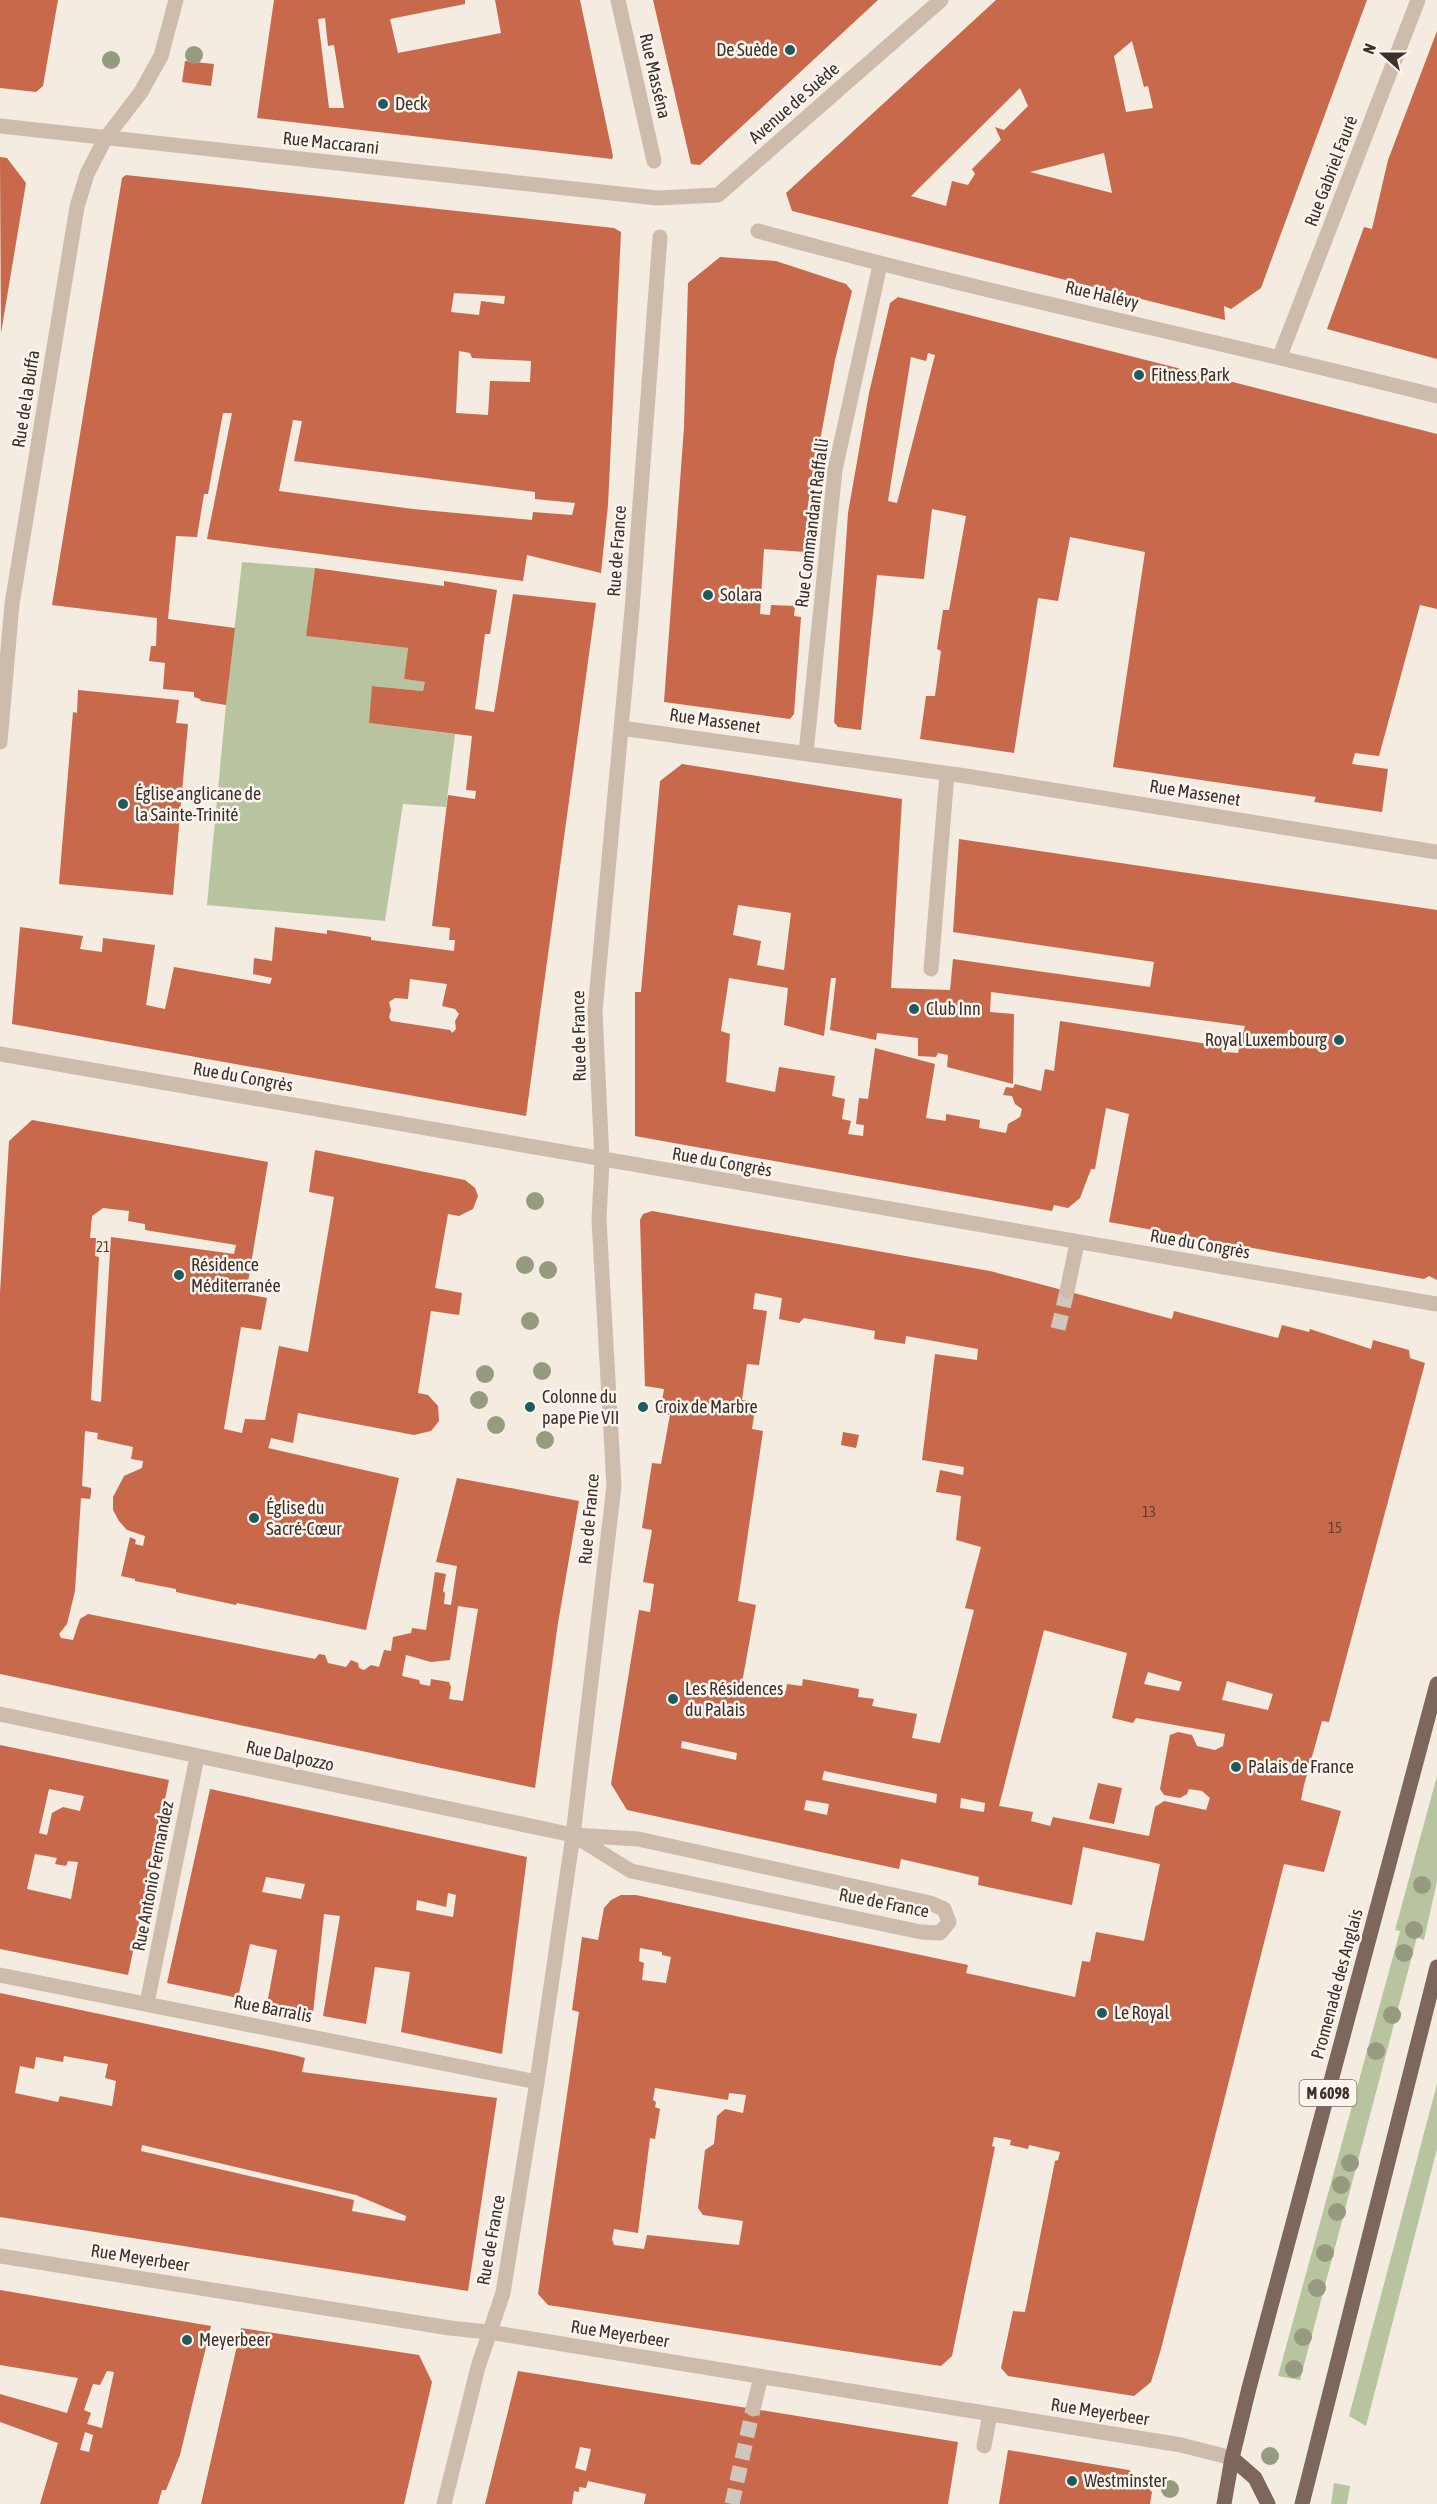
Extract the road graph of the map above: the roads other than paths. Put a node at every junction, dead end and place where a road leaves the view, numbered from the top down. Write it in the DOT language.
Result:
graph roads {
  1 [pos="176,0"];
  2 [pos="618,0"];
  3 [pos="941,0"];
  4 [pos="1418,0"];
  5 [pos="0,126"];
  6 [pos="105,139"];
  7 [pos="654,161"];
  8 [pos="657,198"];
  9 [pos="758,231"];
  10 [pos="660,237"];
  11 [pos="880,265"];
  12 [pos="1280,356"];
  13 [pos="1437,396"];
  14 [pos="6,603"];
  15 [pos="621,728"];
  16 [pos="0,742"];
  17 [pos="806,753"];
  18 [pos="947,774"];
  19 [pos="1437,852"];
  20 [pos="931,969"];
  21 [pos="0,1054"];
  22 [pos="602,1160"];
  23 [pos="1077,1243"];
  24 [pos="1067,1291"];
  25 [pos="1437,1304"];
  26 [pos="1437,1684"];
  27 [pos="0,1714"];
  28 [pos="197,1757"];
  29 [pos="573,1835"];
  30 [pos="1437,1967"];
  31 [pos="0,1975"];
  32 [pos="147,2003"];
  33 [pos="537,2082"];
  34 [pos="0,2256"];
  35 [pos="489,2332"];
  36 [pos="761,2377"];
  37 [pos="753,2409"];
  38 [pos="990,2414"];
  39 [pos="984,2446"];
  40 [pos="1232,2458"];
  41 [pos="444,2504"];
  42 [pos="1224,2504"];
  43 [pos="1269,2504"];
  44 [pos="1302,2504"];
  1 -- 6 [label="street, Rue de la Buffa"];
  2 -- 7 [label="street, Rue Masséna"];
  3 -- 8 [label="street, Avenue de Suède"];
  4 -- 12 [label="street, Rue Gabriel Fauré"];
  5 -- 6 [label="street, Rue Maccarani"];
  6 -- 8 [label="street, Rue Maccarani"];
  6 -- 14 [label="street, Rue de la Buffa"];
  9 -- 11 [label="street, Rue Halévy"];
  10 -- 15 [label="street, Rue de France"];
  11 -- 12 [label="street, Rue Halévy"];
  11 -- 17 [label="street, Rue Commandant Raffalli"];
  12 -- 13 [label="street, Rue Halévy"];
  14 -- 16 [label="street, Rue de la Buffa"];
  15 -- 17 [label="street, Rue Massenet"];
  15 -- 22 [label="street, Rue de France"];
  17 -- 18 [label="street, Rue Massenet"];
  18 -- 19 [label="street, Rue Massenet"];
  18 -- 20 [label="street"];
  21 -- 22 [label="street, Rue du Congrès"];
  22 -- 23 [label="street, Rue du Congrès"];
  22 -- 29 [label="street, Rue de France"];
  23 -- 24 [label="street"];
  23 -- 25 [label="street, Rue du Congrès"];
  26 -- 40 [label="main road, Promenade des Anglais / M 6098"];
  27 -- 28 [label="street, Rue Dalpozzo"];
  28 -- 29 [label="street, Rue Dalpozzo"];
  28 -- 32 [label="street, Rue Antonio Fernandez"];
  29 -- 29 [label="street, Rue de France"];
  29 -- 33 [label="street, Rue de France"];
  30 -- 44 [label="main road"];
  31 -- 32 [label="street, Rue Barralis"];
  32 -- 33 [label="street, Rue Barralis"];
  33 -- 35 [label="street, Rue de France"];
  34 -- 35 [label="street, Rue Meyerbeer"];
  35 -- 36 [label="street, Rue Meyerbeer"];
  35 -- 41 [label="street, Rue de France"];
  36 -- 37 [label="street"];
  36 -- 38 [label="street, Rue Meyerbeer"];
  38 -- 39 [label="street"];
  38 -- 40 [label="street, Rue Meyerbeer"];
  40 -- 42 [label="main road, Promenade des Anglais / M 6098"];
  40 -- 43 [label="main road"];
}
